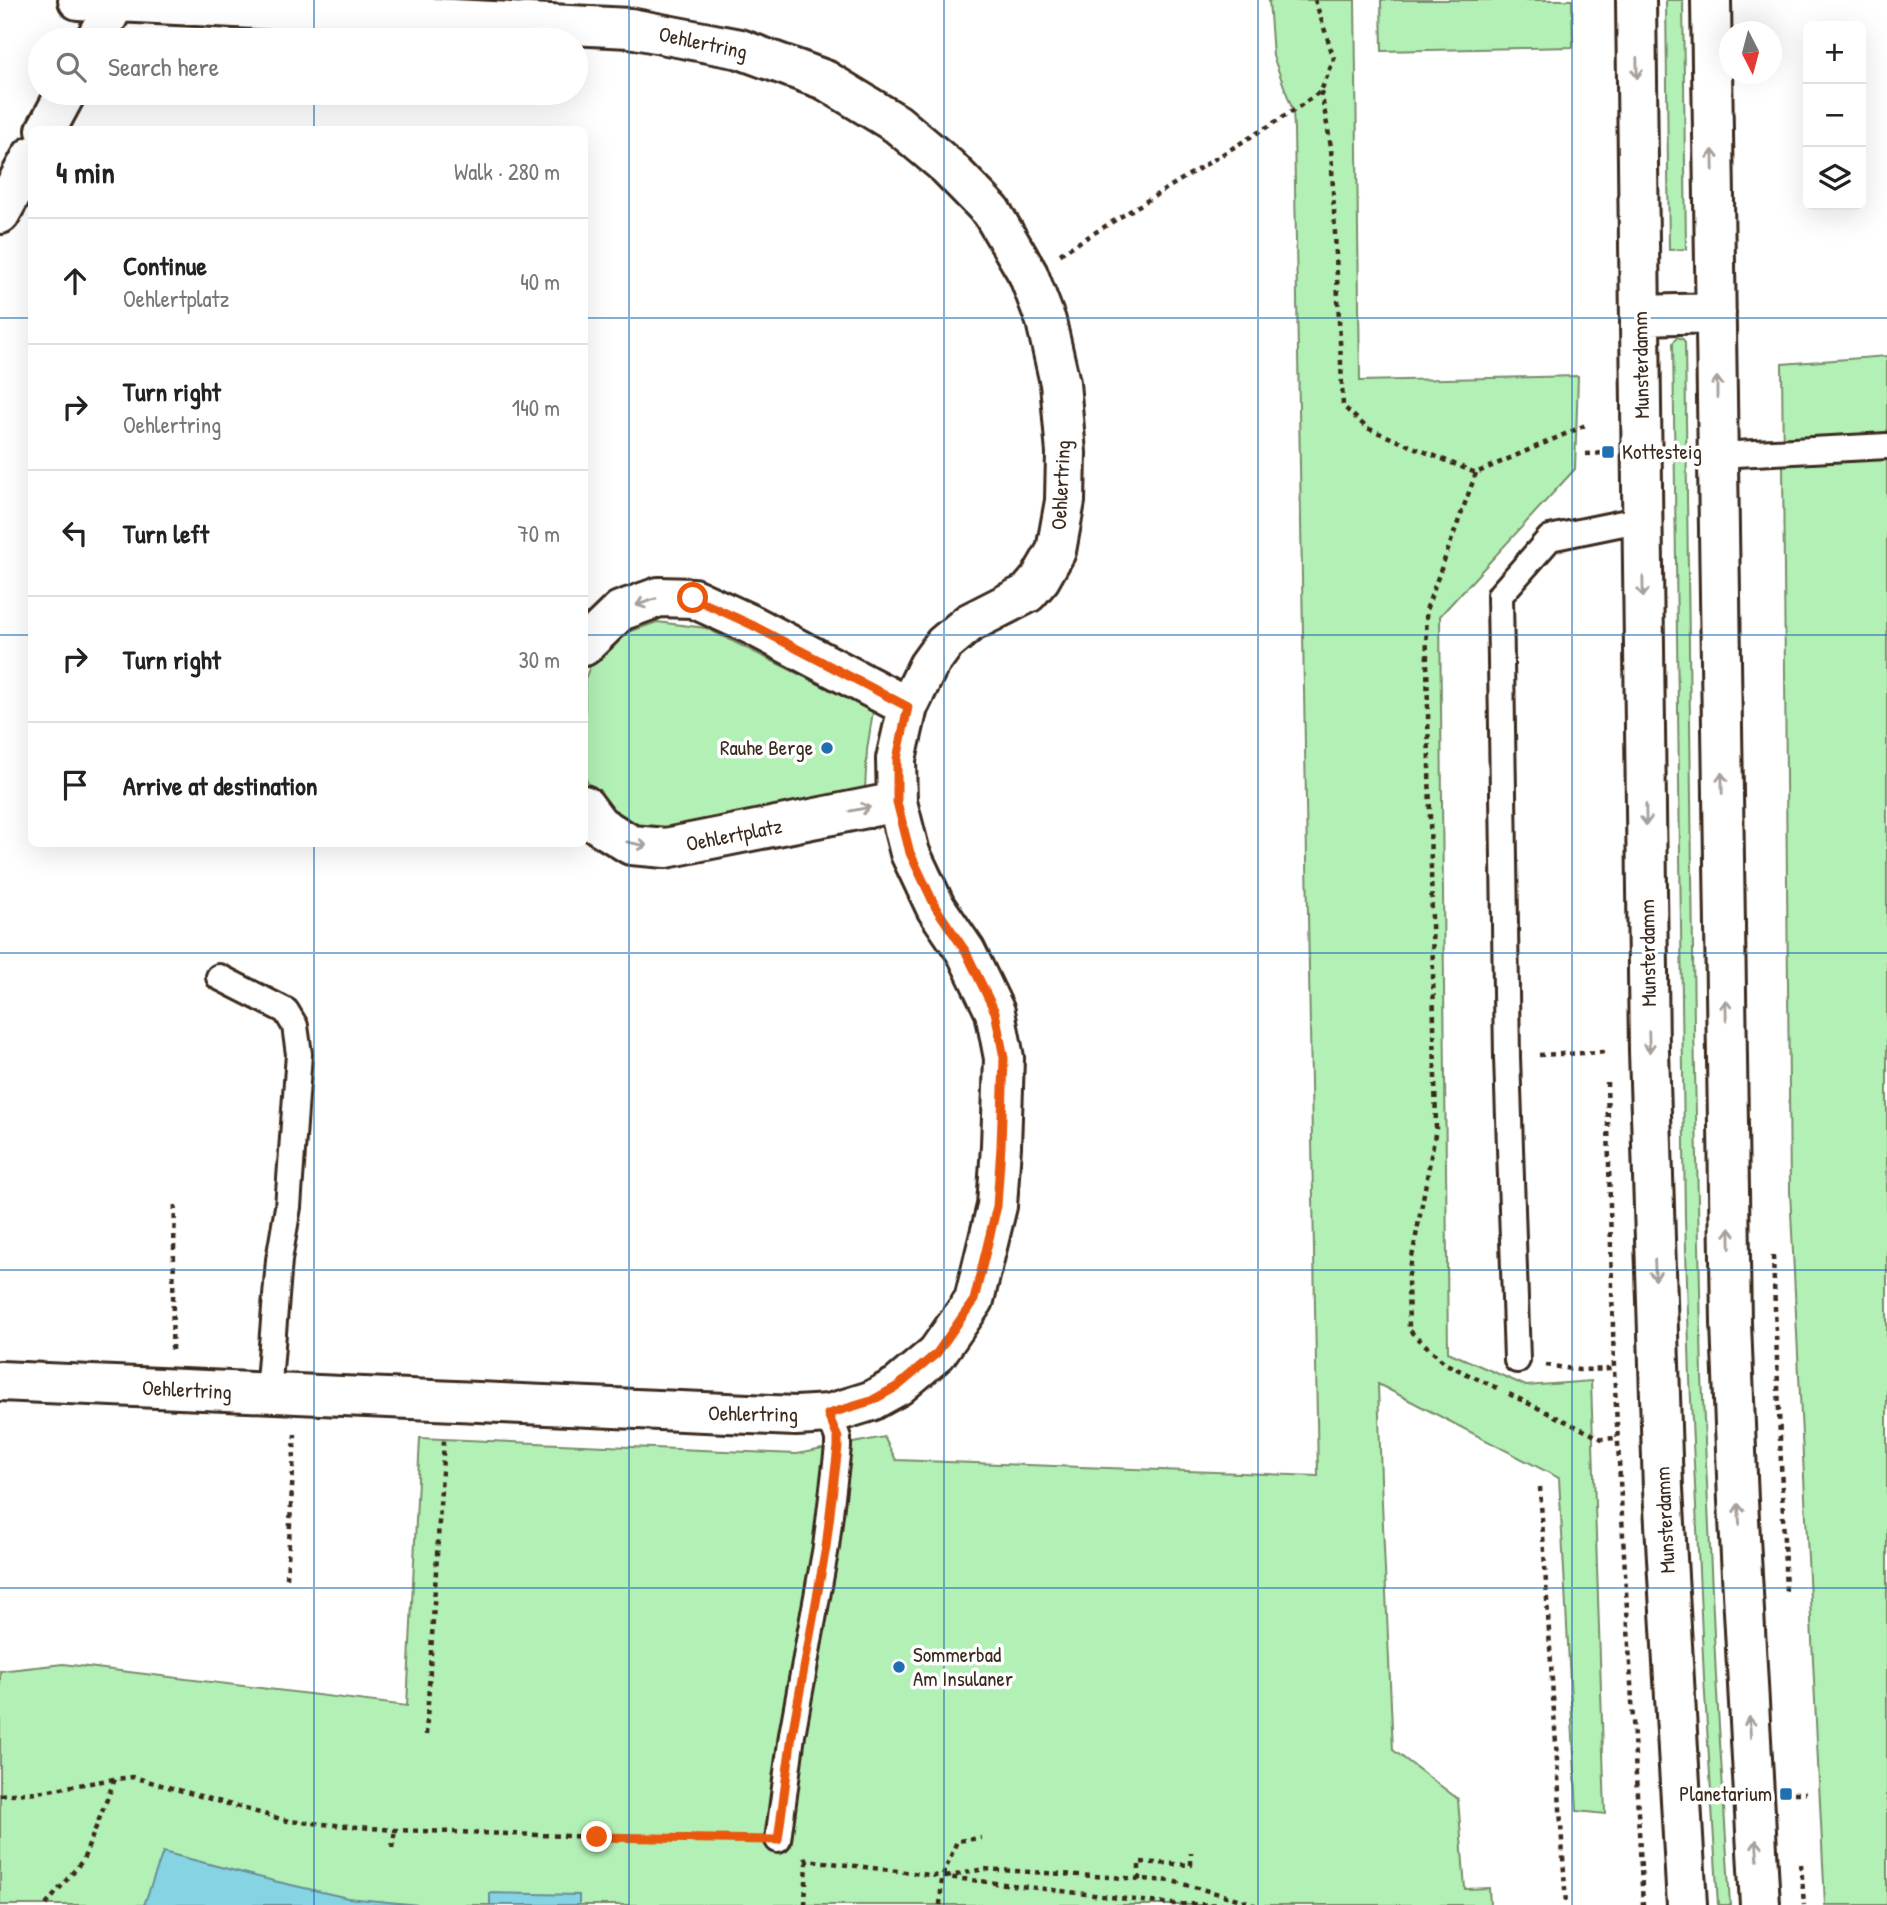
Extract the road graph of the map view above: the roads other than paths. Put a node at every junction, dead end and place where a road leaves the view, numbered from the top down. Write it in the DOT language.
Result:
graph roads {
  1 [pos="78,0"];
  2 [pos="1636,0"];
  3 [pos="1711,0"];
  4 [pos="117,1"];
  5 [pos="102,28"];
  6 [pos="60,105"];
  7 [pos="48,126"];
  8 [pos="28,163"];
  9 [pos="0,214"];
  10 [pos="1716,313"];
  11 [pos="1640,315"];
  12 [pos="1887,446"];
  13 [pos="1717,456"];
  14 [pos="1642,519"];
  15 [pos="588,642"];
  16 [pos="908,707"];
  17 [pos="897,802"];
  18 [pos="588,810"];
  19 [pos="219,977"];
  20 [pos="1517,1360"];
  21 [pos="0,1381"];
  22 [pos="268,1394"];
  23 [pos="828,1414"];
  24 [pos="778,1840"];
  25 [pos="1687,1905"];
  26 [pos="1760,1905"];
  1 -- 4 [label="street, Oehlertring"];
  2 -- 11 [label="street, Munsterdamm, one-way"];
  10 -- 3 [label="street, one-way"];
  4 -- 5 [label="street"];
  4 -- 16 [label="street, Oehlertring"];
  6 -- 7 [label="street"];
  8 -- 9 [label="street"];
  10 -- 11 [label="street"];
  13 -- 10 [label="street, one-way"];
  11 -- 14 [label="street, Munsterdamm"];
  12 -- 13 [label="lane"];
  26 -- 13 [label="street, one-way"];
  14 -- 20 [label="lane"];
  14 -- 25 [label="street, Munsterdamm, one-way"];
  16 -- 15 [label="street, one-way"];
  16 -- 17 [label="street, Oehlertring"];
  18 -- 17 [label="street, Oehlertplatz, one-way"];
  17 -- 23 [label="street, Oehlertring"];
  19 -- 22 [label="lane"];
  21 -- 22 [label="street, Oehlertring"];
  22 -- 23 [label="street, Oehlertring"];
  23 -- 24 [label="lane"];
}
